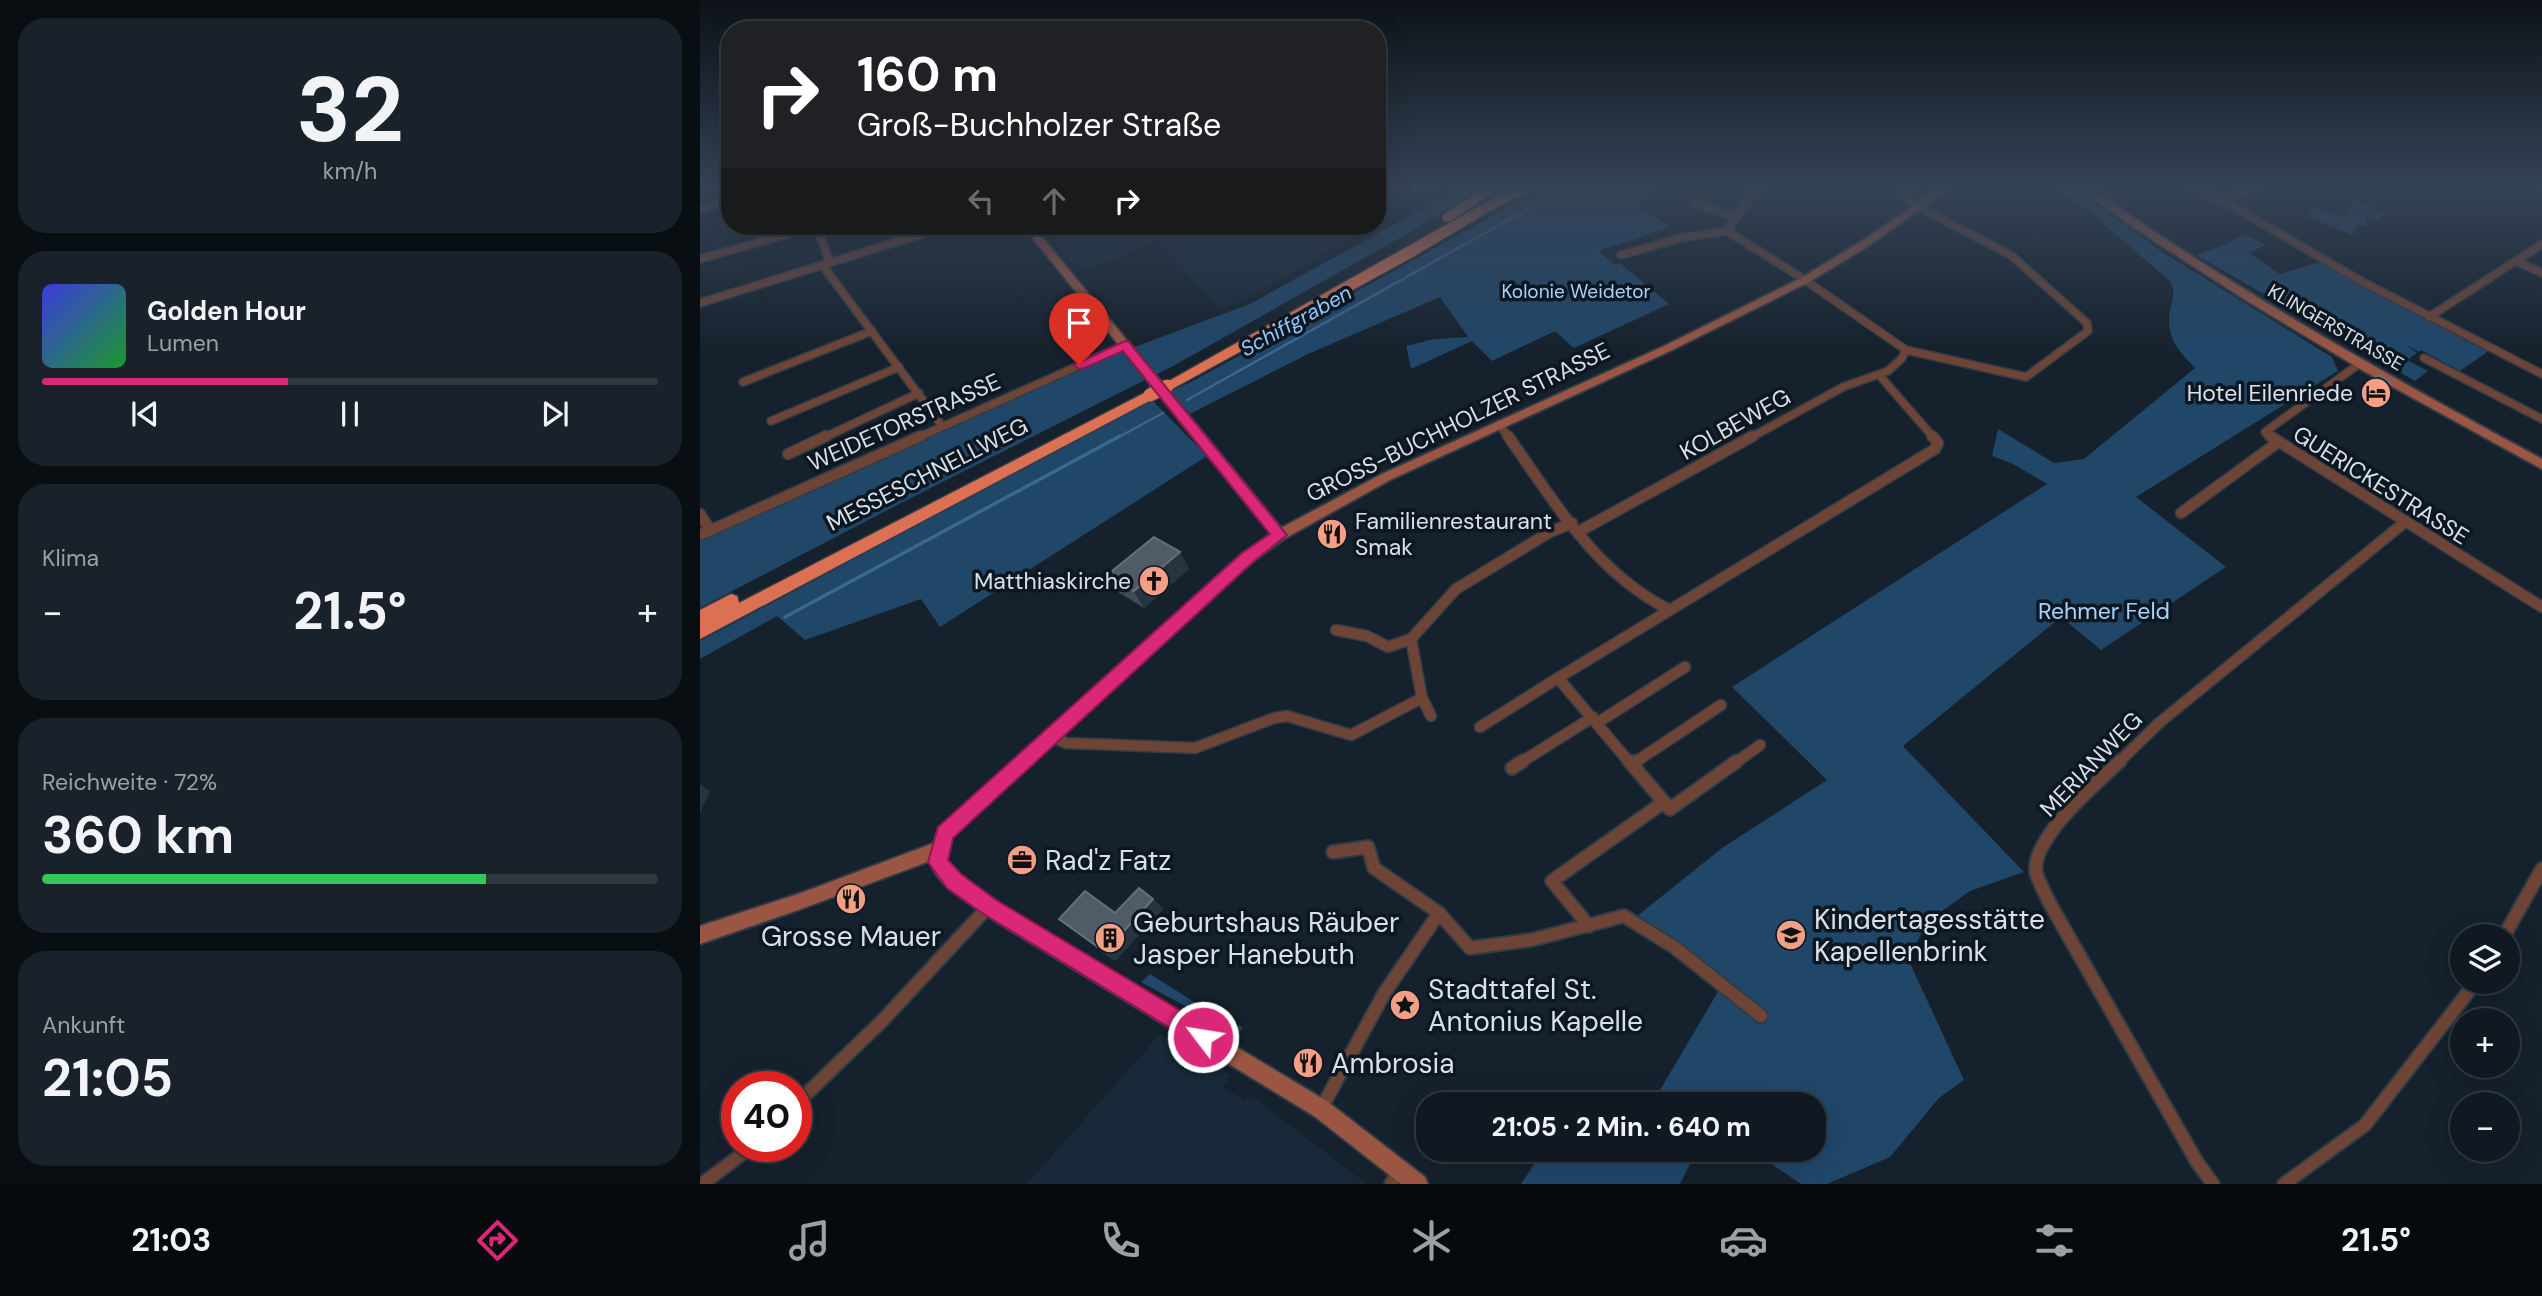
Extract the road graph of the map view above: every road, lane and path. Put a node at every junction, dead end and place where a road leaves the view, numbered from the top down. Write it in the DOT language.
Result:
graph roads {
  1 [pos="759,242"];
  2 [pos="823,242"];
  3 [pos="895,242"];
  4 [pos="1043,242"];
  5 [pos="1410,242"];
  6 [pos="1428,242"];
  7 [pos="1666,242"];
  8 [pos="1745,242"];
  9 [pos="1867,242"];
  10 [pos="1986,242"];
  11 [pos="2162,242"];
  12 [pos="2292,242"];
  13 [pos="2542,244"];
  14 [pos="1621,255"];
  15 [pos="700,259"];
  16 [pos="2516,261"];
  17 [pos="827,263"];
  18 [pos="2542,273"];
  19 [pos="1805,280"];
  20 [pos="700,303"];
  21 [pos="2430,317"];
  22 [pos="873,331"];
  23 [pos="1125,345"];
  24 [pos="1906,350"];
  25 [pos="2424,358"];
  26 [pos="2359,364"];
  27 [pos="900,367"];
  28 [pos="2542,374"];
  29 [pos="1880,376"];
  30 [pos="743,382"];
  31 [pos="1164,382"];
  32 [pos="1147,391"];
  33 [pos="919,394"];
  34 [pos="2542,419"];
  35 [pos="771,421"];
  36 [pos="1499,424"];
  37 [pos="942,426"];
  38 [pos="2277,443"];
  39 [pos="788,454"];
  40 [pos="2542,465"];
  41 [pos="2181,513"];
  42 [pos="700,514"];
  43 [pos="2405,522"];
  44 [pos="1575,528"];
  45 [pos="710,530"];
  46 [pos="700,535"];
  47 [pos="1279,535"];
  48 [pos="2542,607"];
  49 [pos="1670,610"];
  50 [pos="700,618"];
  51 [pos="1336,630"];
  52 [pos="700,632"];
  53 [pos="1411,639"];
  54 [pos="1685,667"];
  55 [pos="1558,678"];
  56 [pos="1422,698"];
  57 [pos="1721,705"];
  58 [pos="1431,716"];
  59 [pos="1595,720"];
  60 [pos="1480,727"];
  61 [pos="1051,736"];
  62 [pos="1760,745"];
  63 [pos="1632,764"];
  64 [pos="1512,768"];
  65 [pos="1664,802"];
  66 [pos="940,849"];
  67 [pos="1333,852"];
  68 [pos="2542,869"];
  69 [pos="989,906"];
  70 [pos="1439,913"];
  71 [pos="2511,924"];
  72 [pos="1589,926"];
  73 [pos="700,934"];
  74 [pos="2467,994"];
  75 [pos="1761,1016"];
  76 [pos="812,1089"];
  77 [pos="1321,1109"];
  78 [pos="732,1162"];
  79 [pos="1395,1177"];
  80 [pos="702,1184"];
  81 [pos="1418,1184"];
  82 [pos="2213,1184"];
  83 [pos="2284,1184"];
  1 -- 15 [label="street"];
  2 -- 17 [label="street"];
  3 -- 17 [label="street"];
  4 -- 23 [label="street"];
  5 -- 31 [label="highway, MESSESCHNELLWEG"];
  6 -- 31 [label="highway, MESSESCHNELLWEG"];
  7 -- 14 [label="street"];
  8 -- 19 [label="street"];
  9 -- 19 [label="street, GROSS-BUCHHOLZER STRASSE"];
  10 -- 24 [label="street"];
  11 -- 26 [label="street, KLINGERSTRASSE"];
  12 -- 21 [label="street"];
  13 -- 16 [label="street"];
  16 -- 18 [label="street"];
  16 -- 21 [label="street"];
  17 -- 20 [label="street"];
  17 -- 22 [label="street"];
  19 -- 24 [label="street"];
  19 -- 36 [label="street, GROSS-BUCHHOLZER STRASSE"];
  21 -- 28 [label="street"];
  22 -- 27 [label="street"];
  22 -- 30 [label="street"];
  23 -- 37 [label="street, WEIDETORSTRASSE"];
  23 -- 47 [label="street"];
  24 -- 29 [label="street, KOLBEWEG"];
  25 -- 34 [label="street"];
  26 -- 38 [label="street, GUERICKESTRASSE"];
  26 -- 40 [label="street, KLINGERSTRASSE"];
  27 -- 33 [label="street"];
  27 -- 35 [label="street"];
  29 -- 44 [label="street, KOLBEWEG"];
  29 -- 49 [label="street"];
  31 -- 32 [label="highway, MESSESCHNELLWEG, bridge"];
  32 -- 50 [label="highway, MESSESCHNELLWEG"];
  32 -- 52 [label="highway, MESSESCHNELLWEG"];
  33 -- 37 [label="street"];
  33 -- 39 [label="street"];
  36 -- 44 [label="street"];
  36 -- 47 [label="street, GROSS-BUCHHOLZER STRASSE"];
  37 -- 45 [label="street, WEIDETORSTRASSE"];
  38 -- 41 [label="street"];
  38 -- 43 [label="street, GUERICKESTRASSE"];
  42 -- 45 [label="street"];
  43 -- 48 [label="street, GUERICKESTRASSE"];
  43 -- 82 [label="street, MERIANWEG"];
  44 -- 49 [label="street"];
  44 -- 53 [label="street, KOLBEWEG"];
  45 -- 46 [label="street, WEIDETORSTRASSE"];
  47 -- 61 [label="street, GROSS-BUCHHOLZER STRASSE"];
  49 -- 55 [label="street"];
  51 -- 53 [label="street"];
  53 -- 56 [label="street"];
  54 -- 59 [label="street"];
  55 -- 59 [label="street"];
  55 -- 60 [label="street"];
  56 -- 58 [label="street"];
  56 -- 61 [label="street"];
  57 -- 63 [label="street"];
  59 -- 63 [label="street"];
  59 -- 64 [label="street"];
  61 -- 66 [label="street, GROSS-BUCHHOLZER STRASSE"];
  62 -- 65 [label="street"];
  63 -- 65 [label="street"];
  65 -- 72 [label="street"];
  66 -- 69 [label="street"];
  66 -- 73 [label="street"];
  67 -- 70 [label="street"];
  68 -- 71 [label="street"];
  69 -- 76 [label="street"];
  69 -- 77 [label="street"];
  70 -- 72 [label="street"];
  70 -- 77 [label="street"];
  72 -- 75 [label="street"];
  74 -- 83 [label="street"];
  77 -- 79 [label="street"];
  78 -- 80 [label="street"];
  79 -- 81 [label="street"];
}
